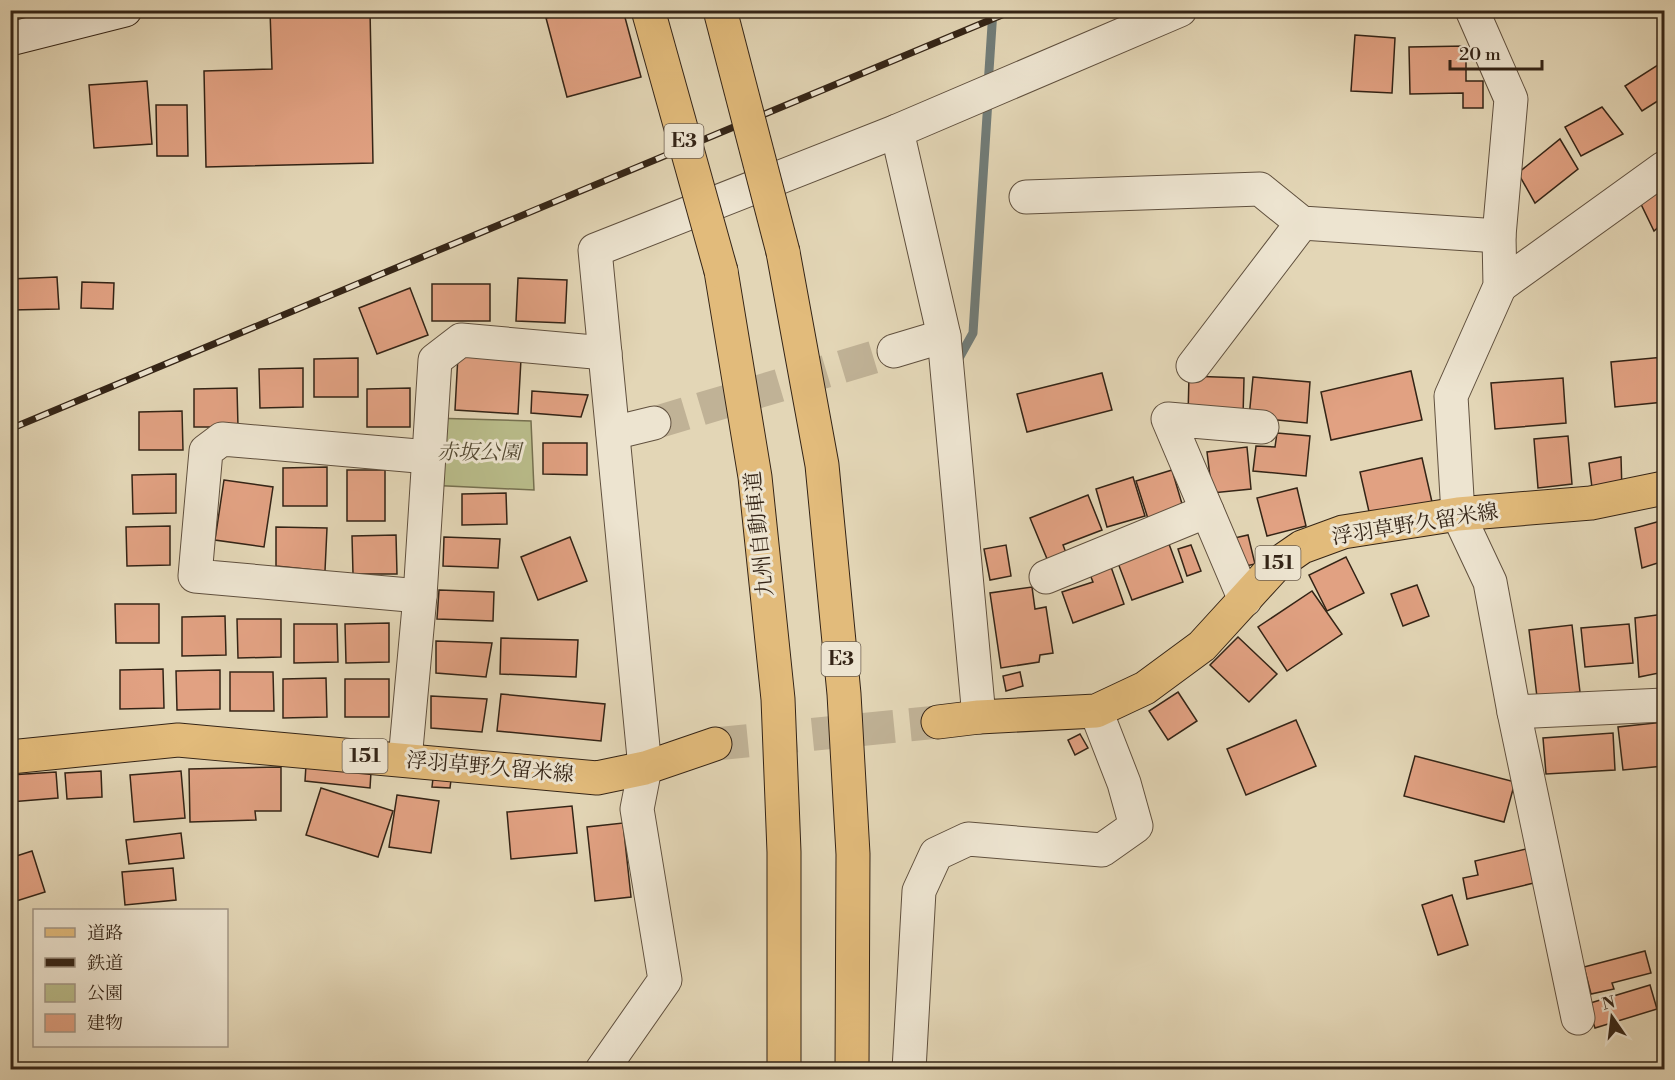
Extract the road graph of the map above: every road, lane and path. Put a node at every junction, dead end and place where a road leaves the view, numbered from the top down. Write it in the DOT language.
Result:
graph roads {
  1 [pos="125,10"];
  2 [pos="648,10"];
  3 [pos="720,10"];
  4 [pos="1180,10"];
  5 [pos="1472,10"];
  6 [pos="10,39"];
  7 [pos="897,131"];
  8 [pos="1665,168"];
  9 [pos="1026,197"];
  10 [pos="1302,223"];
  11 [pos="1499,236"];
  12 [pos="1500,286"];
  13 [pos="944,336"];
  14 [pos="894,351"];
  15 [pos="605,353"];
  16 [pos="1193,366"];
  17 [pos="654,423"];
  18 [pos="1262,427"];
  19 [pos="613,433"];
  20 [pos="429,457"];
  21 [pos="1665,488"];
  22 [pos="1207,511"];
  23 [pos="1458,514"];
  24 [pos="1046,577"];
  25 [pos="420,596"];
  26 [pos="1245,600"];
  27 [pos="1665,705"];
  28 [pos="1096,711"];
  29 [pos="1514,712"];
  30 [pos="979,717"];
  31 [pos="938,722"];
  32 [pos="714,744"];
  33 [pos="10,757"];
  34 [pos="405,760"];
  35 [pos="645,768"];
  36 [pos="1578,1018"];
  37 [pos="602,1070"];
  38 [pos="784,1070"];
  39 [pos="852,1070"];
  40 [pos="909,1070"];
  1 -- 6 [label="street"];
  2 -- 38 [label="main road, 九州自動車道 / E3, bridge"];
  3 -- 39 [label="main road, E3, bridge"];
  4 -- 7 [label="street"];
  5 -- 11 [label="street"];
  7 -- 13 [label="street"];
  7 -- 15 [label="street"];
  8 -- 12 [label="street"];
  9 -- 10 [label="street"];
  10 -- 11 [label="street"];
  10 -- 16 [label="street"];
  11 -- 12 [label="street"];
  12 -- 23 [label="street"];
  13 -- 14 [label="street"];
  13 -- 30 [label="street"];
  15 -- 19 [label="street"];
  15 -- 20 [label="street"];
  17 -- 19 [label="street"];
  18 -- 22 [label="street"];
  19 -- 35 [label="street"];
  20 -- 25 [label="street"];
  20 -- 25 [label="street"];
  21 -- 23 [label="main road, 浮羽草野久留米線 / 151"];
  22 -- 24 [label="street"];
  22 -- 26 [label="street"];
  23 -- 26 [label="main road, 浮羽草野久留米線 / 151"];
  23 -- 29 [label="street"];
  25 -- 34 [label="street"];
  26 -- 28 [label="main road, 浮羽草野久留米線 / 151"];
  27 -- 29 [label="street"];
  28 -- 30 [label="main road, 浮羽草野久留米線 / 151"];
  28 -- 40 [label="street"];
  29 -- 36 [label="street"];
  30 -- 31 [label="main road, 浮羽草野久留米線 / 151"];
  32 -- 35 [label="main road, 浮羽草野久留米線 / 151"];
  33 -- 34 [label="main road, 浮羽草野久留米線 / 151"];
  34 -- 35 [label="main road, 浮羽草野久留米線 / 151"];
  35 -- 37 [label="street"];
}
